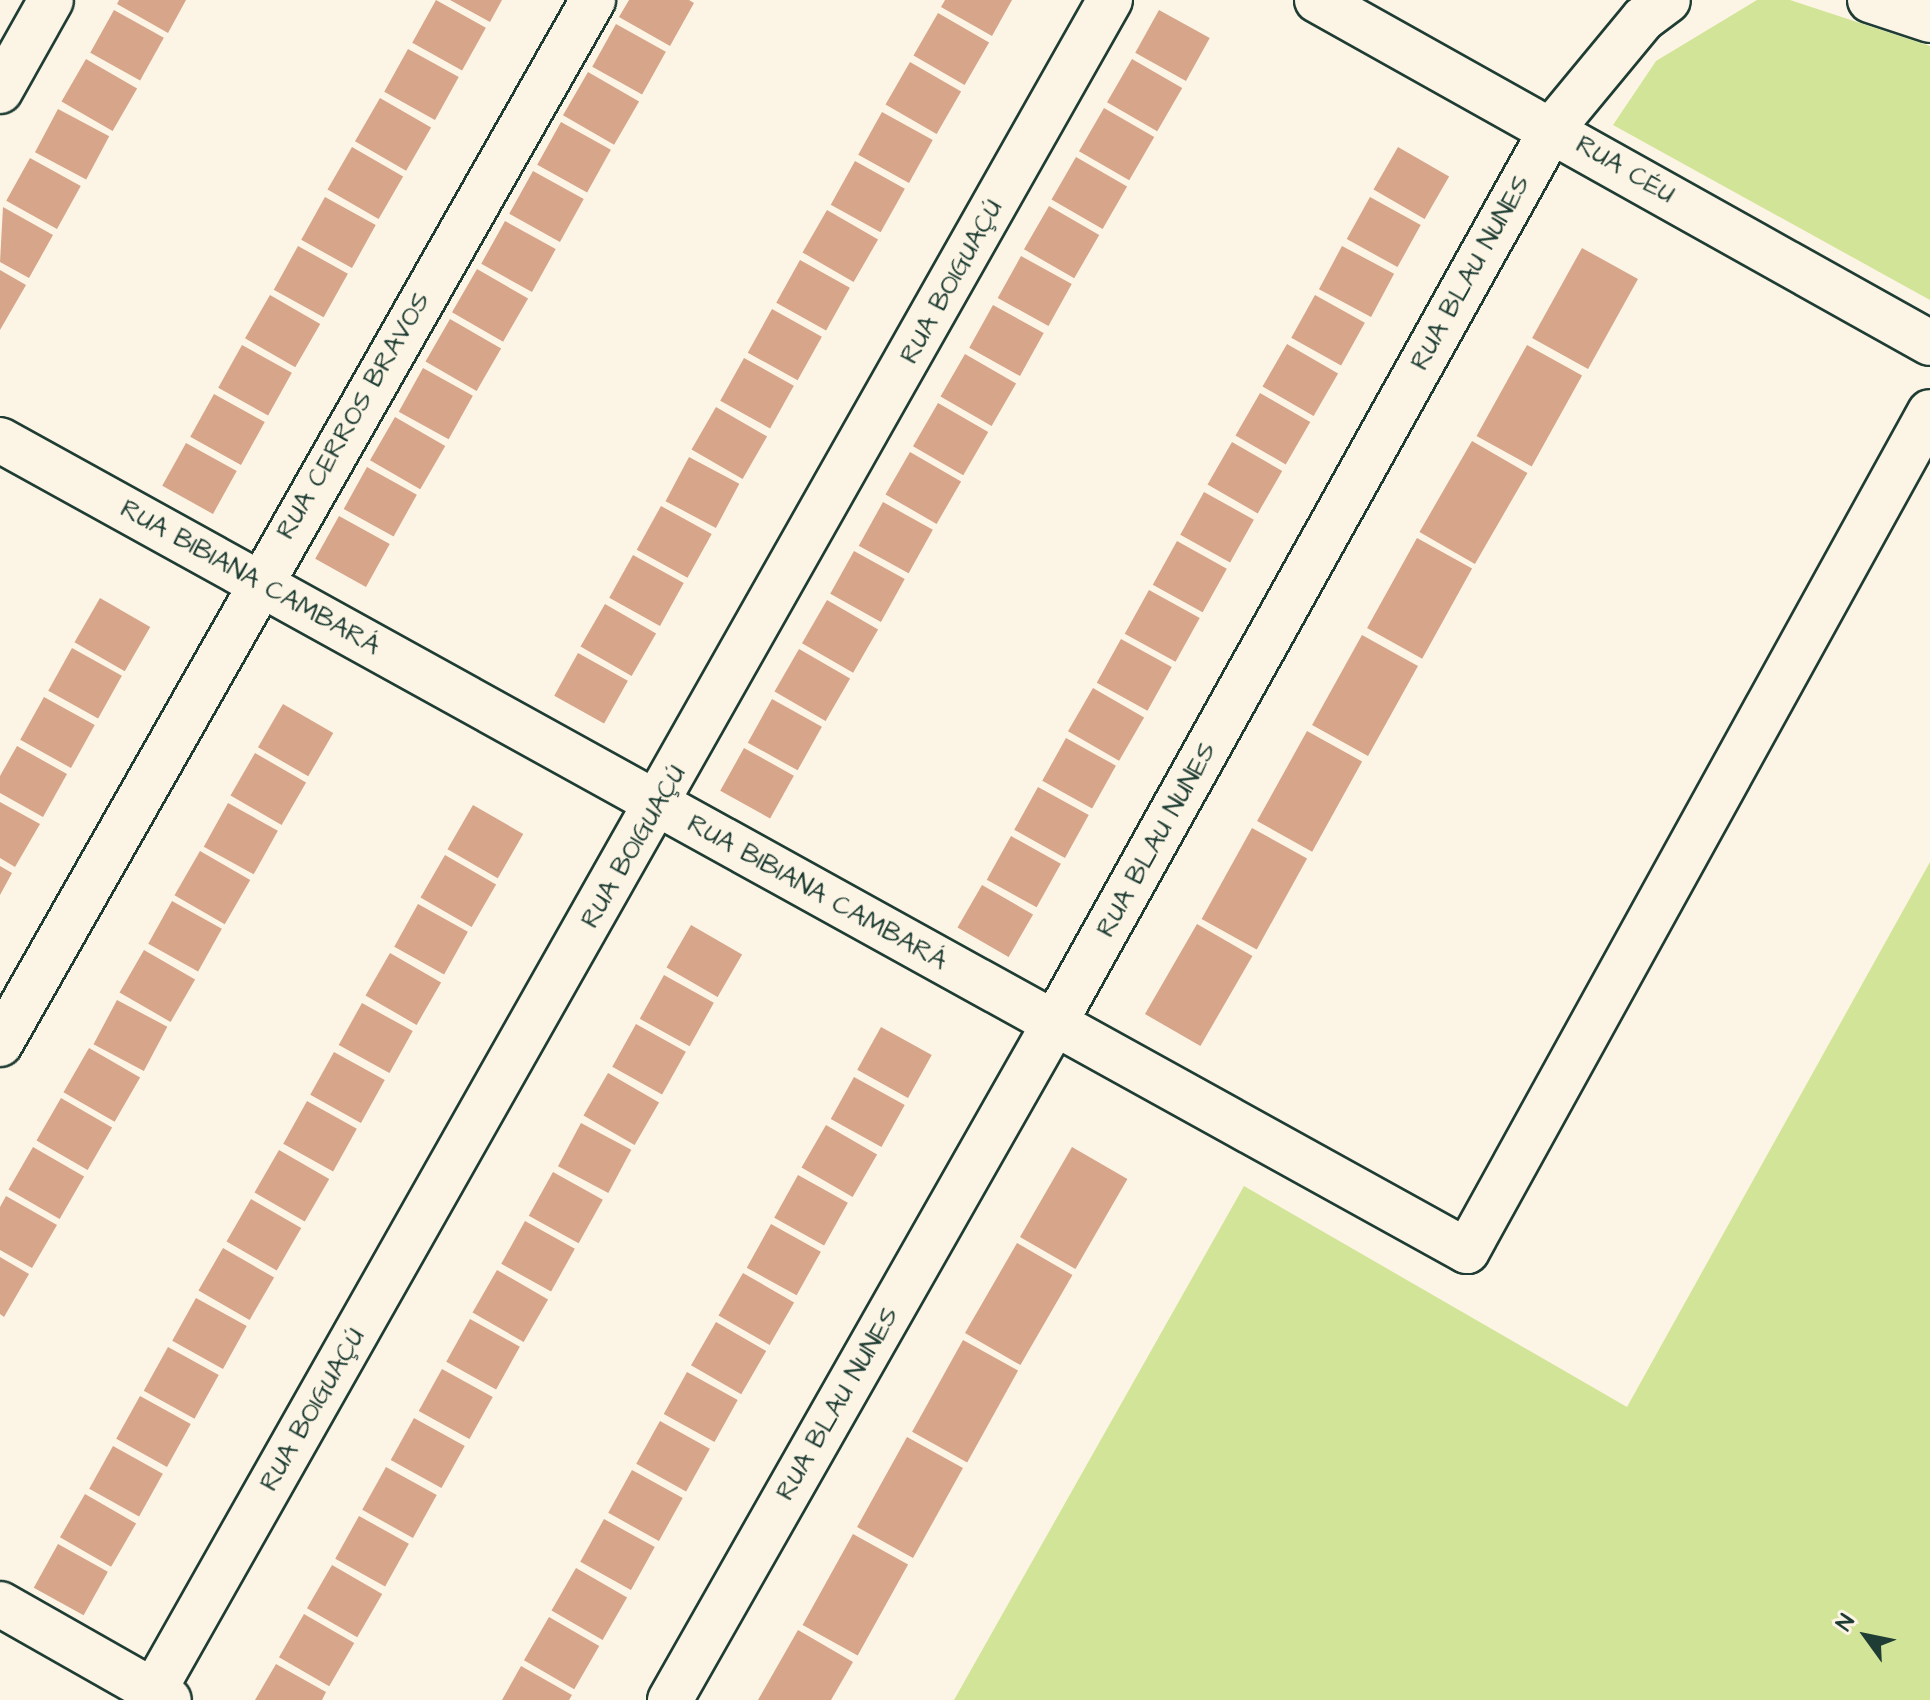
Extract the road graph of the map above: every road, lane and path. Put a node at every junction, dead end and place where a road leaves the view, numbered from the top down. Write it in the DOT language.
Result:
graph roads {
  1 [pos="51,0"];
  2 [pos="593,0"];
  3 [pos="1110,0"];
  4 [pos="1317,0"];
  5 [pos="1668,0"];
  6 [pos="1870,0"];
  7 [pos="1930,20"];
  8 [pos="0,91"];
  9 [pos="1552,129"];
  10 [pos="1930,343"];
  11 [pos="1930,412"];
  12 [pos="0,440"];
  13 [pos="258,582"];
  14 [pos="658,805"];
  15 [pos="1054,1024"];
  16 [pos="0,1044"];
  17 [pos="0,1604"];
  18 [pos="161,1696"];
  19 [pos="670,1700"];
  1 -- 8 [label="street"];
  2 -- 13 [label="street, RUA CERROS BRAVOS"];
  3 -- 14 [label="street, RUA BOIGUAÇÚ"];
  4 -- 9 [label="street, RUA CÉU"];
  5 -- 9 [label="street, RUA BLAU NUNES"];
  6 -- 7 [label="street"];
  9 -- 10 [label="street, RUA CÉU"];
  9 -- 15 [label="street, RUA BLAU NUNES"];
  11 -- 15 [label="street, RUA BIBIANA CAMBARÁ"];
  12 -- 13 [label="street, RUA BIBIANA CAMBARÁ"];
  13 -- 14 [label="street, RUA BIBIANA CAMBARÁ"];
  13 -- 16 [label="street, RUA CERROS BRAVOS"];
  14 -- 15 [label="street, RUA BIBIANA CAMBARÁ"];
  14 -- 18 [label="street, RUA BOIGUAÇÚ"];
  15 -- 19 [label="street, RUA BLAU NUNES"];
  17 -- 18 [label="street"];
}
